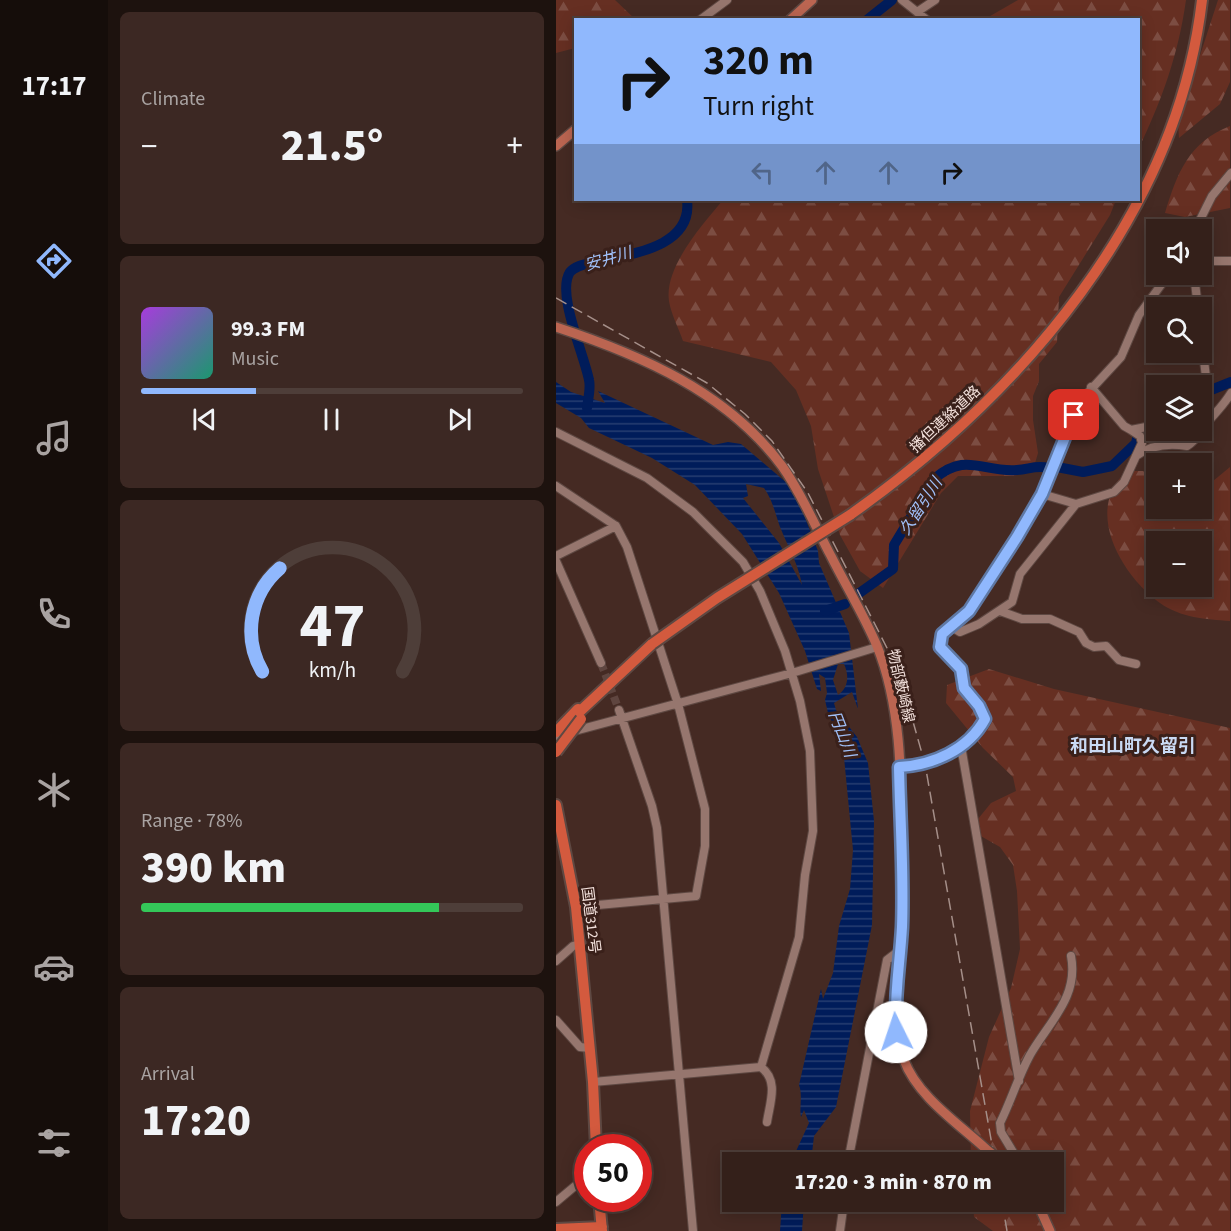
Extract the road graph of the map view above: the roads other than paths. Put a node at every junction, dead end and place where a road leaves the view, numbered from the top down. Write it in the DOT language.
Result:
graph roads {
  1 [pos="727,0"];
  2 [pos="812,0"];
  3 [pos="902,0"];
  4 [pos="936,0"];
  5 [pos="1202,0"];
  6 [pos="917,12"];
  7 [pos="703,18"];
  8 [pos="792,18"];
  9 [pos="924,18"];
  10 [pos="574,131"];
  11 [pos="556,146"];
  12 [pos="1231,173"];
  13 [pos="1140,195"];
  14 [pos="1137,201"];
  15 [pos="1200,219"];
  16 [pos="1212,261"];
  17 [pos="1231,261"];
  18 [pos="1161,285"];
  19 [pos="560,328"];
  20 [pos="1092,387"];
  21 [pos="1231,393"];
  22 [pos="1146,429"];
  23 [pos="556,432"];
  24 [pos="1135,433"];
  25 [pos="1135,456"];
  26 [pos="556,486"];
  27 [pos="1042,494"];
  28 [pos="1076,504"];
  29 [pos="616,526"];
  30 [pos="556,556"];
  31 [pos="556,561"];
  32 [pos="1000,611"];
  33 [pos="952,627"];
  34 [pos="877,647"];
  35 [pos="601,663"];
  36 [pos="1136,664"];
  37 [pos="794,673"];
  38 [pos="678,704"];
  39 [pos="619,710"];
  40 [pos="576,717"];
  41 [pos="622,719"];
  42 [pos="556,736"];
  43 [pos="961,746"];
  44 [pos="556,752"];
  45 [pos="899,767"];
  46 [pos="556,805"];
  47 [pos="663,899"];
  48 [pos="576,907"];
  49 [pos="580,944"];
  50 [pos="900,950"];
  51 [pos="1071,956"];
  52 [pos="556,961"];
  53 [pos="556,1020"];
  54 [pos="589,1048"];
  55 [pos="762,1067"];
  56 [pos="678,1075"];
  57 [pos="1019,1081"];
  58 [pos="593,1082"];
  59 [pos="767,1122"];
  60 [pos="595,1134"];
  61 [pos="850,1152"];
  62 [pos="990,1152"];
  63 [pos="1014,1152"];
  64 [pos="574,1187"];
  65 [pos="556,1202"];
  66 [pos="600,1212"];
  67 [pos="843,1212"];
  68 [pos="1041,1212"];
  69 [pos="556,1229"];
  70 [pos="602,1229"];
  71 [pos="587,1231"];
  72 [pos="693,1231"];
  73 [pos="840,1231"];
  74 [pos="1050,1231"];
  1 -- 7 [label="street"];
  2 -- 8 [label="main road"];
  3 -- 6 [label="street"];
  4 -- 6 [label="street"];
  5 -- 13 [label="highway, 播但連絡道路, bridge"];
  6 -- 9 [label="street"];
  10 -- 11 [label="main road"];
  12 -- 15 [label="street"];
  14 -- 40 [label="highway, 播但連絡道路, bridge"];
  16 -- 17 [label="street"];
  18 -- 20 [label="street"];
  19 -- 34 [label="main road, 物部藪崎線"];
  20 -- 24 [label="street"];
  20 -- 27 [label="street"];
  21 -- 25 [label="street"];
  22 -- 24 [label="street"];
  23 -- 37 [label="street"];
  24 -- 25 [label="street"];
  25 -- 28 [label="street"];
  26 -- 29 [label="street"];
  27 -- 28 [label="street"];
  27 -- 33 [label="street"];
  28 -- 32 [label="street"];
  29 -- 30 [label="street"];
  29 -- 38 [label="street"];
  31 -- 35 [label="street"];
  32 -- 33 [label="street"];
  32 -- 36 [label="street"];
  33 -- 43 [label="street"];
  34 -- 37 [label="street"];
  34 -- 45 [label="main road, 物部藪崎線"];
  37 -- 38 [label="street"];
  37 -- 55 [label="street"];
  38 -- 41 [label="street"];
  38 -- 47 [label="street"];
  39 -- 41 [label="street"];
  40 -- 42 [label="highway"];
  40 -- 44 [label="highway, bridge"];
  41 -- 42 [label="street"];
  41 -- 47 [label="street"];
  43 -- 45 [label="street"];
  43 -- 57 [label="street"];
  45 -- 50 [label="main road, 物部藪崎線"];
  46 -- 48 [label="highway, 国道312号"];
  47 -- 48 [label="street"];
  47 -- 56 [label="street"];
  48 -- 49 [label="highway, 国道312号"];
  49 -- 52 [label="street"];
  49 -- 54 [label="highway, 国道312号"];
  50 -- 61 [label="street"];
  50 -- 62 [label="main road, 物部藪崎線, bridge"];
  51 -- 57 [label="street"];
  53 -- 54 [label="street"];
  54 -- 58 [label="highway, 国道312号"];
  55 -- 56 [label="street"];
  55 -- 59 [label="street"];
  56 -- 58 [label="street"];
  56 -- 72 [label="street"];
  57 -- 63 [label="street"];
  58 -- 60 [label="highway, 国道312号"];
  64 -- 65 [label="street"];
  66 -- 70 [label="highway"];
  67 -- 73 [label="street"];
  68 -- 74 [label="main road"];
  69 -- 70 [label="highway"];
  70 -- 71 [label="highway"];
}
